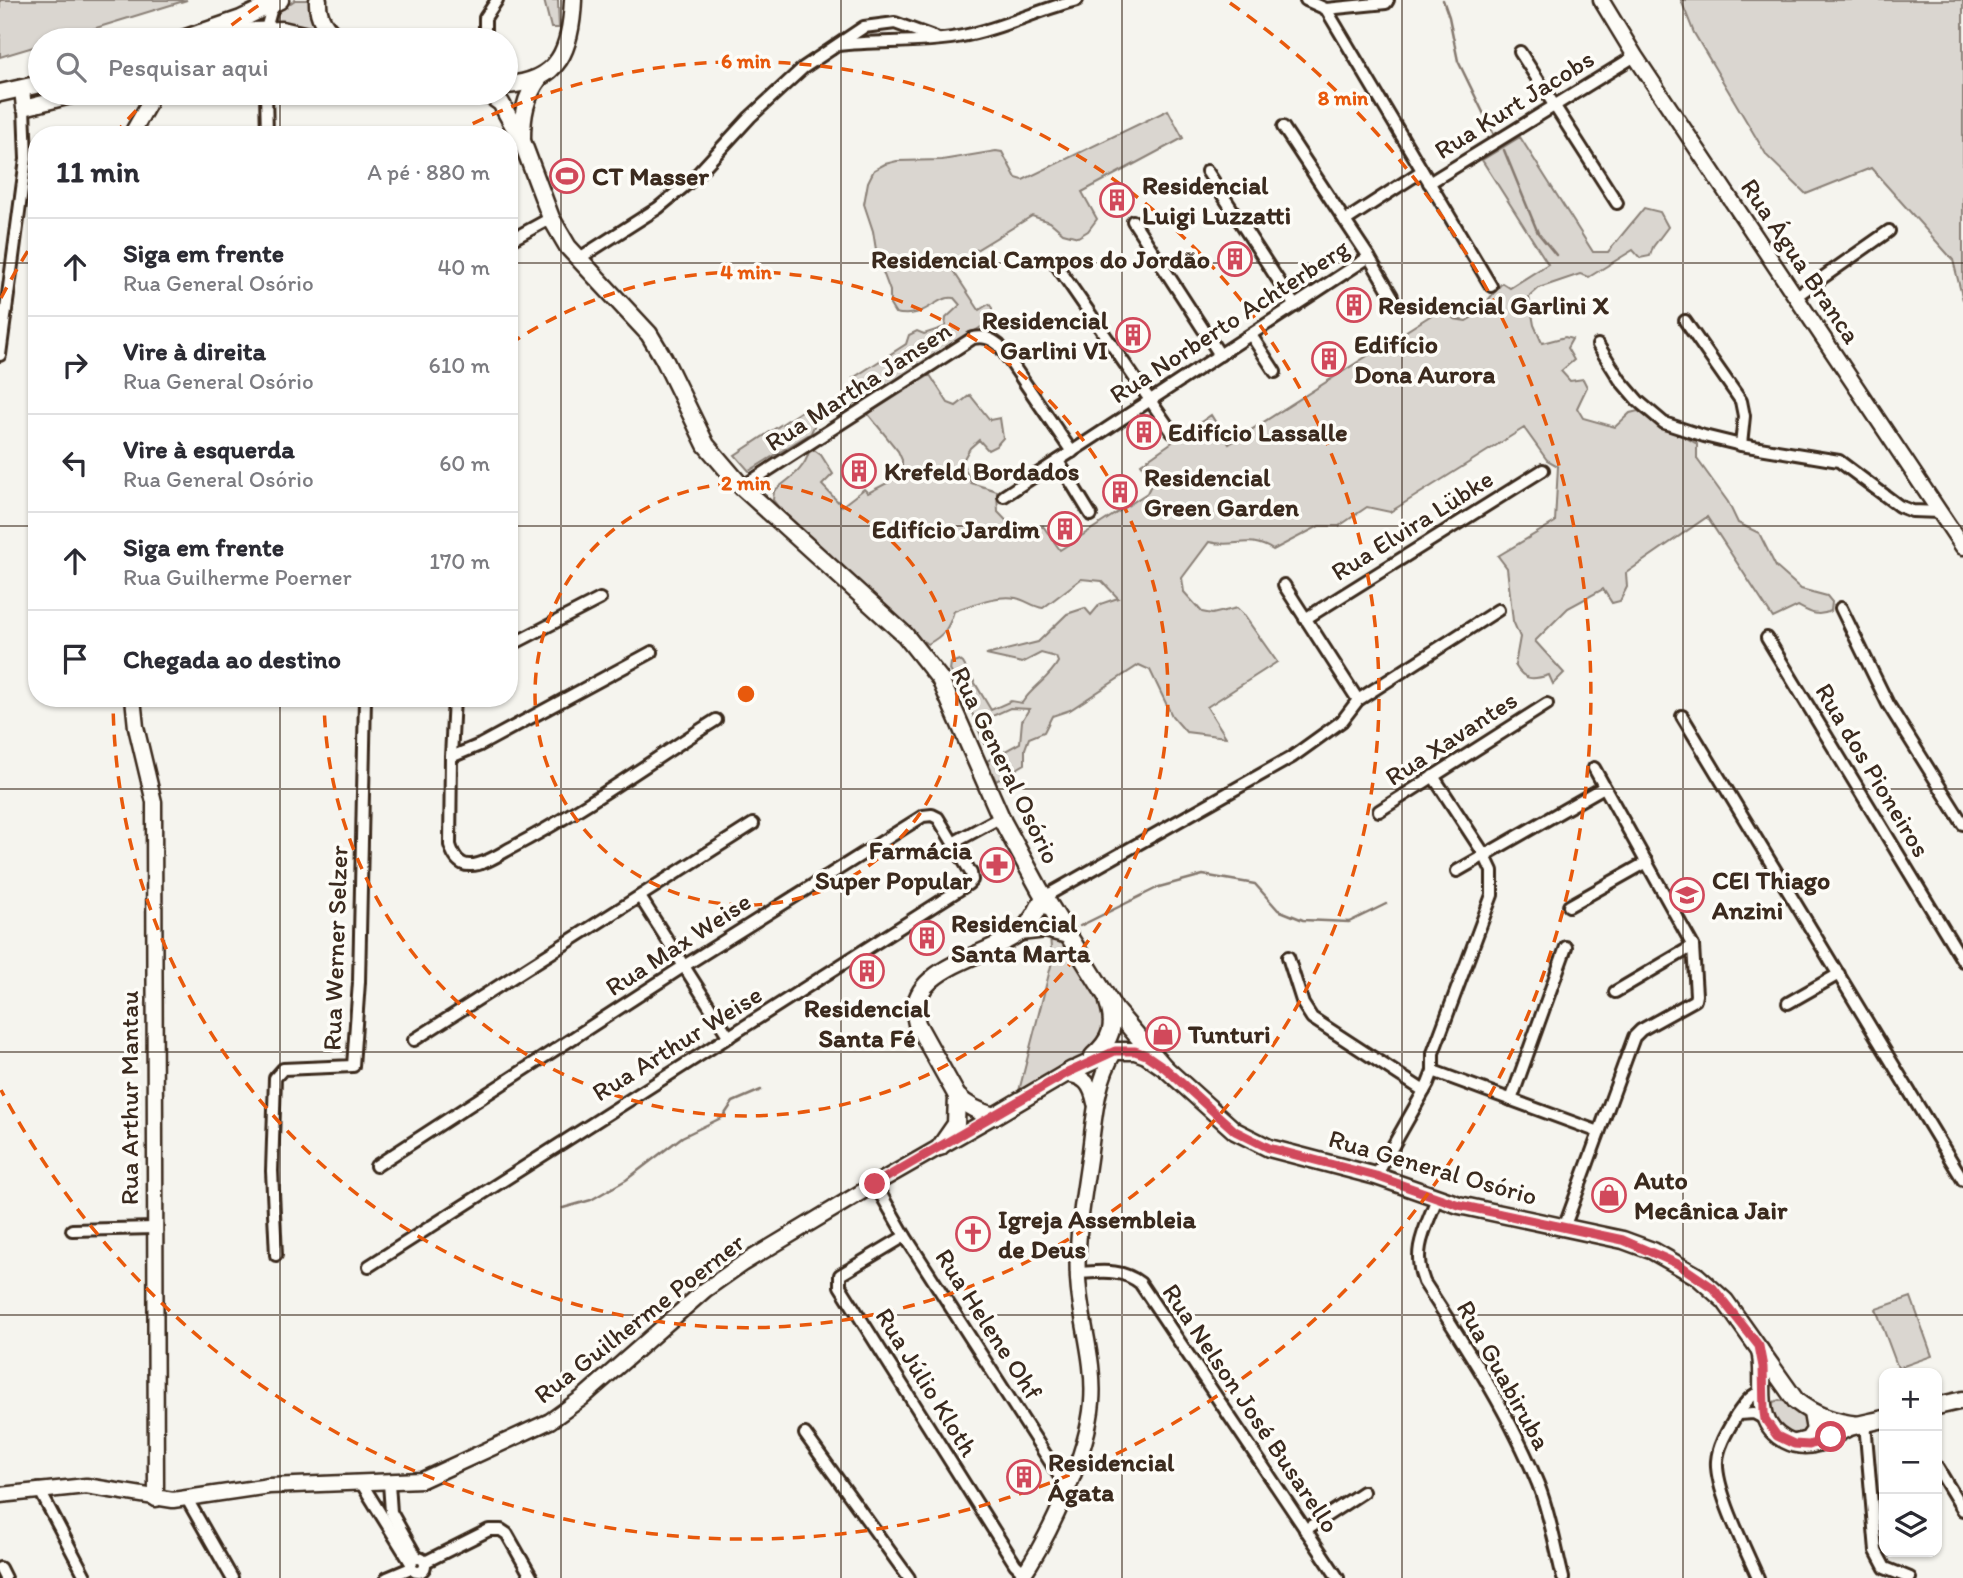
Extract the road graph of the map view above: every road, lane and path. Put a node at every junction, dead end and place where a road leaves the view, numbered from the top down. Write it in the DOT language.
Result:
graph roads {
  1 [pos="318,0"];
  2 [pos="497,0"];
  3 [pos="573,0"];
  4 [pos="1077,0"];
  5 [pos="1306,0"];
  6 [pos="1388,0"];
  7 [pos="1601,0"];
  8 [pos="279,1"];
  9 [pos="1326,9"];
  10 [pos="903,25"];
  11 [pos="864,27"];
  12 [pos="213,28"];
  13 [pos="267,28"];
  14 [pos="327,28"];
  15 [pos="485,28"];
  16 [pos="936,38"];
  17 [pos="901,41"];
  18 [pos="866,42"];
  19 [pos="835,46"];
  20 [pos="1520,52"];
  21 [pos="1635,56"];
  22 [pos="538,78"];
  23 [pos="518,82"];
  24 [pos="28,87"];
  25 [pos="22,89"];
  26 [pos="0,93"];
  27 [pos="33,105"];
  28 [pos="148,105"];
  29 [pos="266,105"];
  30 [pos="502,105"];
  31 [pos="1554,107"];
  32 [pos="24,108"];
  33 [pos="136,126"];
  34 [pos="267,126"];
  35 [pos="514,126"];
  36 [pos="1283,127"];
  37 [pos="518,134"];
  38 [pos="522,141"];
  39 [pos="1208,171"];
  40 [pos="1422,171"];
  41 [pos="1429,183"];
  42 [pos="1617,204"];
  43 [pos="551,218"];
  44 [pos="1133,221"];
  45 [pos="1345,221"];
  46 [pos="1889,231"];
  47 [pos="518,236"];
  48 [pos="1369,257"];
  49 [pos="578,259"];
  50 [pos="1055,263"];
  51 [pos="1491,286"];
  52 [pos="1392,296"];
  53 [pos="1795,297"];
  54 [pos="1295,306"];
  55 [pos="1685,321"];
  56 [pos="1251,335"];
  57 [pos="1598,345"];
  58 [pos="0,355"];
  59 [pos="1220,355"];
  60 [pos="1275,372"];
  61 [pos="1150,401"];
  62 [pos="1172,432"];
  63 [pos="1741,445"];
  64 [pos="1072,452"];
  65 [pos="1058,461"];
  66 [pos="1543,470"];
  67 [pos="742,487"];
  68 [pos="1004,496"];
  69 [pos="1940,512"];
  70 [pos="1091,515"];
  71 [pos="1963,547"];
  72 [pos="1284,585"];
  73 [pos="600,599"];
  74 [pos="1841,608"];
  75 [pos="1498,610"];
  76 [pos="1305,619"];
  77 [pos="1768,638"];
  78 [pos="518,641"];
  79 [pos="652,652"];
  80 [pos="1358,700"];
  81 [pos="1547,704"];
  82 [pos="134,707"];
  83 [pos="365,707"];
  84 [pos="454,707"];
  85 [pos="1682,716"];
  86 [pos="716,720"];
  87 [pos="451,757"];
  88 [pos="1594,768"];
  89 [pos="1433,776"];
  90 [pos="1604,787"];
  91 [pos="1379,811"];
  92 [pos="1001,817"];
  93 [pos="753,824"];
  94 [pos="1963,824"];
  95 [pos="953,843"];
  96 [pos="1484,855"];
  97 [pos="1647,862"];
  98 [pos="1457,871"];
  99 [pos="640,897"];
  100 [pos="1044,897"];
  101 [pos="1569,906"];
  102 [pos="1020,932"];
  103 [pos="1068,935"];
  104 [pos="1693,946"];
  105 [pos="1566,947"];
  106 [pos="1288,957"];
  107 [pos="1963,961"];
  108 [pos="684,966"];
  109 [pos="1839,974"];
  110 [pos="1615,992"];
  111 [pos="1111,1003"];
  112 [pos="1788,1003"];
  113 [pos="729,1037"];
  114 [pos="414,1040"];
  115 [pos="1115,1051"];
  116 [pos="1165,1068"];
  117 [pos="1433,1071"];
  118 [pos="1065,1074"];
  119 [pos="1424,1091"];
  120 [pos="957,1096"];
  121 [pos="1511,1100"];
  122 [pos="1096,1105"];
  123 [pos="994,1116"];
  124 [pos="1599,1132"];
  125 [pos="940,1147"];
  126 [pos="376,1166"];
  127 [pos="1376,1176"];
  128 [pos="1963,1180"];
  129 [pos="875,1184"];
  130 [pos="1437,1198"];
  131 [pos="154,1228"];
  132 [pos="1564,1228"];
  133 [pos="72,1230"];
  134 [pos="905,1236"];
  135 [pos="276,1255"];
  136 [pos="369,1266"];
  137 [pos="1078,1273"];
  138 [pos="1759,1346"];
  139 [pos="1963,1400"];
  140 [pos="1796,1401"];
  141 [pos="1766,1402"];
  142 [pos="1942,1405"];
  143 [pos="1812,1413"];
  144 [pos="1738,1414"];
  145 [pos="1879,1420"];
  146 [pos="1862,1424"];
  147 [pos="804,1434"];
  148 [pos="1794,1444"];
  149 [pos="1942,1475"];
  150 [pos="389,1483"];
  151 [pos="362,1484"];
  152 [pos="1067,1488"];
  153 [pos="39,1489"];
  154 [pos="1363,1492"];
  155 [pos="0,1495"];
  156 [pos="156,1499"];
  157 [pos="187,1499"];
  158 [pos="1963,1510"];
  159 [pos="1305,1530"];
  160 [pos="0,1568"];
  161 [pos="419,1569"];
  162 [pos="1023,1576"];
  163 [pos="5,1578"];
  164 [pos="86,1578"];
  165 [pos="232,1578"];
  166 [pos="387,1578"];
  167 [pos="532,1578"];
  168 [pos="909,1578"];
  169 [pos="1338,1578"];
  170 [pos="1563,1578"];
  171 [pos="1758,1578"];
  172 [pos="1910,1578"];
  1 -- 14 [label="main road"];
  2 -- 15 [label="street"];
  3 -- 22 [label="main road"];
  4 -- 16 [label="street"];
  5 -- 9 [label="street"];
  6 -- 9 [label="street"];
  7 -- 21 [label="street, Rua Água Branca"];
  8 -- 12 [label="main road"];
  8 -- 13 [label="street"];
  9 -- 40 [label="street, Rua Kurt Jacobs"];
  10 -- 11 [label="street"];
  10 -- 16 [label="street"];
  10 -- 17 [label="street"];
  11 -- 18 [label="street"];
  11 -- 19 [label="street"];
  16 -- 17 [label="street"];
  17 -- 18 [label="street"];
  18 -- 19 [label="street"];
  19 -- 49 [label="street"];
  20 -- 31 [label="street"];
  21 -- 31 [label="street, Rua Kurt Jacobs"];
  21 -- 53 [label="street, Rua Água Branca"];
  22 -- 23 [label="main road"];
  22 -- 38 [label="main road, Rua General Osório"];
  24 -- 25 [label="main road"];
  25 -- 26 [label="main road"];
  25 -- 32 [label="street"];
  27 -- 32 [label="street"];
  28 -- 33 [label="street"];
  29 -- 34 [label="street"];
  30 -- 35 [label="main road, Rua General Osório"];
  31 -- 41 [label="street, Rua Kurt Jacobs"];
  31 -- 42 [label="street"];
  32 -- 58 [label="street"];
  36 -- 45 [label="street"];
  37 -- 38 [label="main road, Rua General Osório"];
  38 -- 43 [label="main road, Rua General Osório"];
  39 -- 54 [label="street"];
  40 -- 41 [label="street, Rua Kurt Jacobs"];
  40 -- 45 [label="street, Rua Norberto Achterberg"];
  41 -- 51 [label="street"];
  43 -- 47 [label="street"];
  43 -- 49 [label="main road, Rua General Osório"];
  44 -- 59 [label="street"];
  45 -- 48 [label="street, Rua Norberto Achterberg"];
  46 -- 53 [label="street"];
  48 -- 52 [label="street"];
  48 -- 54 [label="street, Rua Norberto Achterberg"];
  49 -- 67 [label="main road, Rua General Osório"];
  50 -- 61 [label="street"];
  53 -- 69 [label="street, Rua Água Branca"];
  54 -- 56 [label="street, Rua Norberto Achterberg"];
  55 -- 63 [label="street"];
  56 -- 59 [label="street, Rua Norberto Achterberg"];
  56 -- 60 [label="street"];
  57 -- 63 [label="street"];
  59 -- 61 [label="street, Rua Norberto Achterberg"];
  61 -- 62 [label="street"];
  61 -- 64 [label="street, Rua Norberto Achterberg"];
  63 -- 69 [label="street"];
  64 -- 65 [label="street"];
  64 -- 67 [label="street, Rua Martha Jansen"];
  65 -- 68 [label="street"];
  65 -- 70 [label="street"];
  66 -- 76 [label="street, Rua Elvira Lübke"];
  67 -- 92 [label="main road, Rua General Osório"];
  69 -- 71 [label="street, Rua Água Branca"];
  72 -- 76 [label="street"];
  73 -- 78 [label="street"];
  74 -- 94 [label="street"];
  75 -- 80 [label="street"];
  76 -- 80 [label="street"];
  77 -- 107 [label="street, Rua dos Pioneiros"];
  79 -- 87 [label="street"];
  80 -- 100 [label="street"];
  81 -- 89 [label="street, Rua Xavantes"];
  82 -- 131 [label="street, Rua Arthur Mantau"];
  83 -- 135 [label="street, Rua Werner Selzer"];
  84 -- 87 [label="street"];
  85 -- 109 [label="street"];
  86 -- 87 [label="street"];
  88 -- 90 [label="street"];
  89 -- 91 [label="street, Rua Xavantes"];
  89 -- 96 [label="street"];
  90 -- 96 [label="street"];
  90 -- 97 [label="street"];
  92 -- 95 [label="street"];
  92 -- 100 [label="main road, Rua General Osório"];
  93 -- 99 [label="street"];
  95 -- 108 [label="street, Rua Max Weise"];
  95 -- 113 [label="street, Rua Arthur Weise"];
  96 -- 98 [label="street"];
  96 -- 117 [label="street"];
  97 -- 101 [label="street"];
  97 -- 104 [label="street"];
  99 -- 108 [label="street"];
  99 -- 114 [label="street"];
  100 -- 102 [label="main road"];
  100 -- 103 [label="main road, Rua General Osório"];
  102 -- 103 [label="main road"];
  102 -- 120 [label="main road"];
  103 -- 111 [label="main road, Rua General Osório"];
  104 -- 110 [label="street"];
  104 -- 124 [label="street"];
  105 -- 121 [label="street"];
  106 -- 119 [label="street"];
  108 -- 113 [label="street"];
  108 -- 126 [label="street, Rua Max Weise"];
  109 -- 112 [label="street"];
  109 -- 128 [label="street"];
  111 -- 115 [label="main road"];
  111 -- 116 [label="main road, Rua General Osório"];
  111 -- 118 [label="main road, Rua General Osório"];
  113 -- 136 [label="street, Rua Arthur Weise"];
  115 -- 116 [label="main road, Rua General Osório"];
  115 -- 118 [label="main road"];
  115 -- 122 [label="street"];
  116 -- 127 [label="main road, Rua General Osório"];
  117 -- 119 [label="street"];
  117 -- 121 [label="street"];
  118 -- 122 [label="street"];
  118 -- 123 [label="main road, Rua Guilherme Poerner"];
  119 -- 127 [label="street"];
  120 -- 123 [label="main road"];
  120 -- 125 [label="main road"];
  121 -- 124 [label="street"];
  122 -- 137 [label="street"];
  123 -- 125 [label="street, Rua Guilherme Poerner"];
  124 -- 132 [label="street"];
  125 -- 129 [label="street, Rua Guilherme Poerner"];
  127 -- 130 [label="main road, Rua General Osório"];
  129 -- 134 [label="street, Rua Helene Ohf"];
  129 -- 150 [label="street, Rua Guilherme Poerner"];
  130 -- 132 [label="main road, Rua General Osório"];
  130 -- 170 [label="street, Rua Guabiruba"];
  131 -- 133 [label="street"];
  131 -- 156 [label="street, Rua Arthur Mantau"];
  132 -- 138 [label="main road, Rua General Osório"];
  134 -- 152 [label="street, Rua Helene Ohf"];
  134 -- 162 [label="street, Rua Júlio Kloth"];
  137 -- 152 [label="street"];
  137 -- 159 [label="street, Rua Nelson José Busarello"];
  138 -- 140 [label="main road, Rua General Osório"];
  138 -- 141 [label="main road"];
  139 -- 142 [label="main road"];
  140 -- 141 [label="main road"];
  140 -- 143 [label="main road, Rua General Osório"];
  141 -- 144 [label="street"];
  141 -- 144 [label="street"];
  141 -- 148 [label="main road"];
  143 -- 146 [label="main road, Rua General Osório"];
  143 -- 148 [label="main road"];
  144 -- 171 [label="street"];
  145 -- 146 [label="main road, Rua General Osório"];
  146 -- 148 [label="main road, Rua General Osório"];
  146 -- 172 [label="street"];
  147 -- 168 [label="street"];
  149 -- 158 [label="street"];
  150 -- 151 [label="street, Rua Guilherme Poerner"];
  150 -- 161 [label="street"];
  151 -- 157 [label="street, Rua Guilherme Poerner"];
  151 -- 161 [label="street"];
  152 -- 162 [label="street"];
  153 -- 155 [label="street, Rua Guilherme Poerner"];
  153 -- 156 [label="street, Rua Guilherme Poerner"];
  153 -- 164 [label="street"];
  154 -- 159 [label="street"];
  156 -- 157 [label="street, Rua Guilherme Poerner"];
  157 -- 165 [label="street"];
  159 -- 169 [label="street, Rua Nelson José Busarello"];
  160 -- 163 [label="street"];
  161 -- 166 [label="street"];
  161 -- 167 [label="street"];
}
